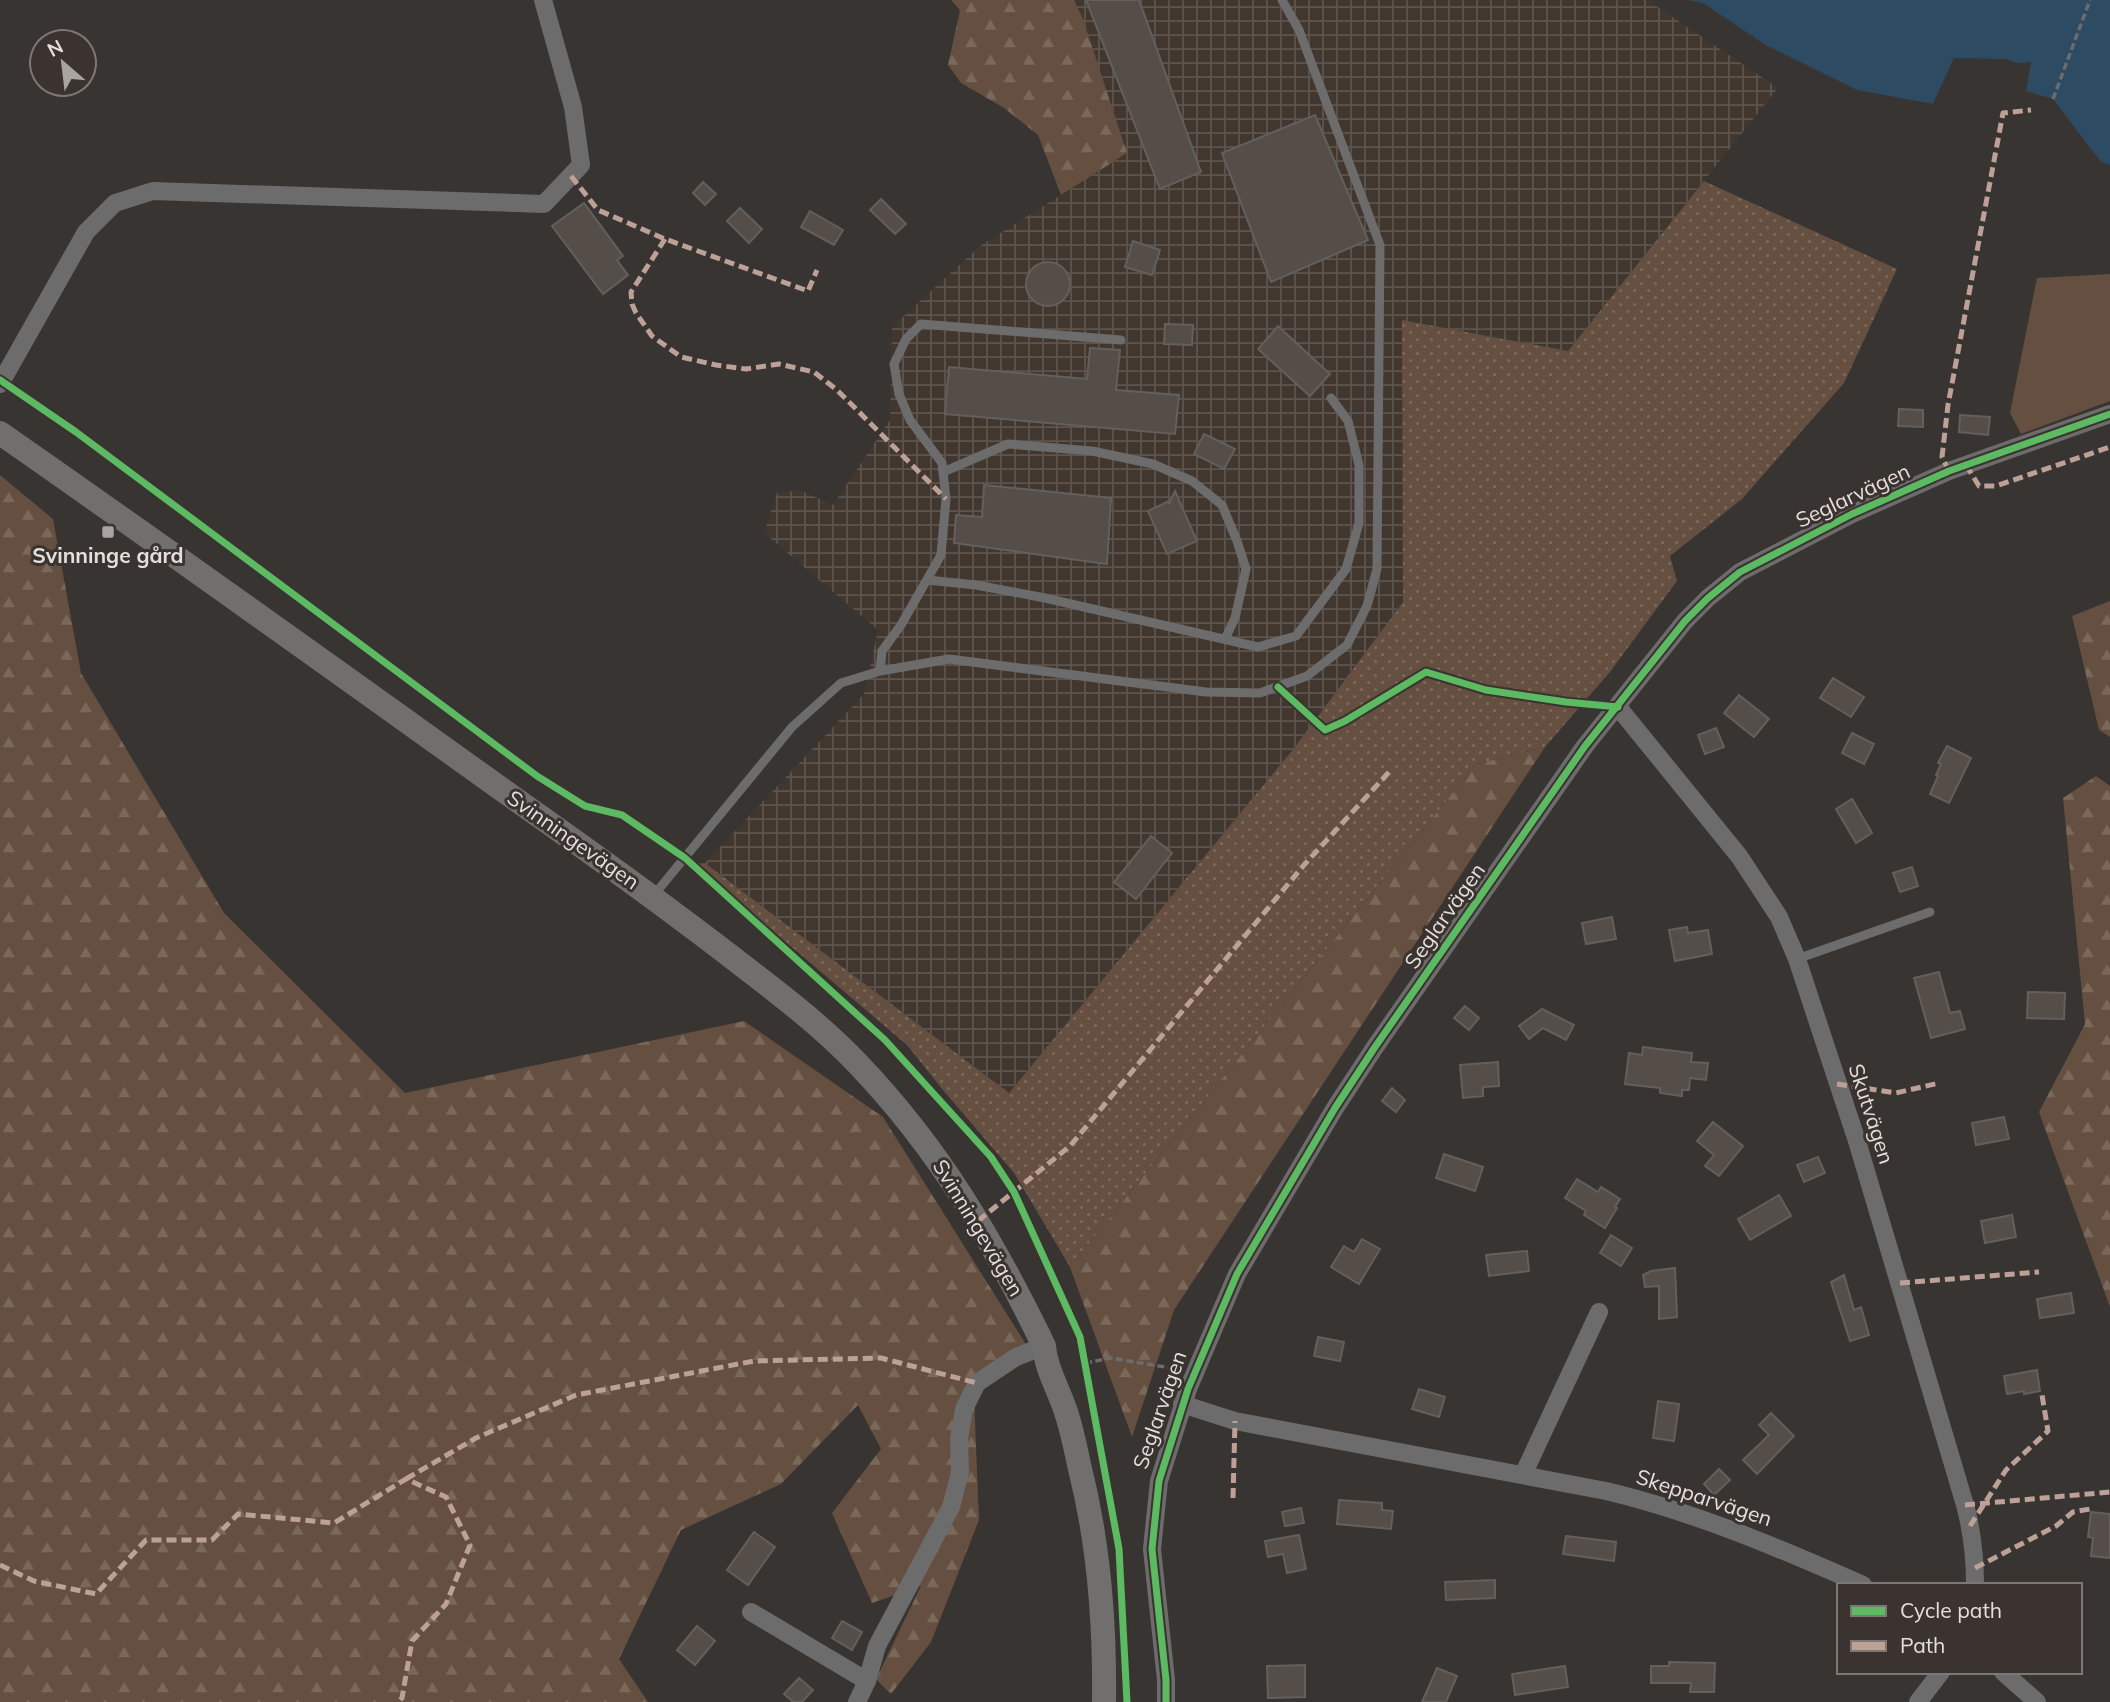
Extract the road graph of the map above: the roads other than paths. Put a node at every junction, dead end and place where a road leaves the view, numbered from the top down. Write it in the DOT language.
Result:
graph roads {
  1 [pos="543,0"];
  2 [pos="1282,0"];
  3 [pos="1121,340"];
  4 [pos="0,384"];
  5 [pos="1331,398"];
  6 [pos="2110,414"];
  7 [pos="0,433"];
  8 [pos="943,471"];
  9 [pos="927,580"];
  10 [pos="1224,639"];
  11 [pos="880,671"];
  12 [pos="1618,706"];
  13 [pos="653,897"];
  14 [pos="1930,912"];
  15 [pos="1797,959"];
  16 [pos="1599,1312"];
  17 [pos="1044,1346"];
  18 [pos="1185,1396"];
  19 [pos="1524,1475"];
  20 [pos="1859,1583"];
  21 [pos="1975,1583"];
  22 [pos="751,1612"];
  23 [pos="1939,1674"];
  24 [pos="2005,1674"];
  25 [pos="867,1681"];
  26 [pos="857,1702"];
  27 [pos="1104,1702"];
  28 [pos="1166,1702"];
  29 [pos="1918,1702"];
  30 [pos="2037,1702"];
  1 -- 4 [label="street"];
  2 -- 11 [label="lane"];
  3 -- 8 [label="lane"];
  5 -- 10 [label="lane"];
  6 -- 12 [label="street, Seglarvägen"];
  7 -- 13 [label="main road, Svinningevägen"];
  8 -- 9 [label="lane"];
  8 -- 10 [label="lane"];
  9 -- 10 [label="lane"];
  9 -- 11 [label="lane"];
  11 -- 13 [label="lane"];
  12 -- 15 [label="street, Skutvägen"];
  12 -- 18 [label="street, Seglarvägen"];
  13 -- 17 [label="main road, Svinningevägen"];
  14 -- 15 [label="lane"];
  15 -- 21 [label="street, Skutvägen"];
  16 -- 19 [label="street"];
  17 -- 25 [label="street"];
  17 -- 27 [label="main road, Svinningevägen"];
  18 -- 19 [label="street, Skepparvägen"];
  18 -- 28 [label="street, Seglarvägen"];
  19 -- 20 [label="street, Skepparvägen"];
  22 -- 25 [label="street"];
  23 -- 29 [label="street"];
  24 -- 30 [label="street"];
  25 -- 26 [label="street"];
}
